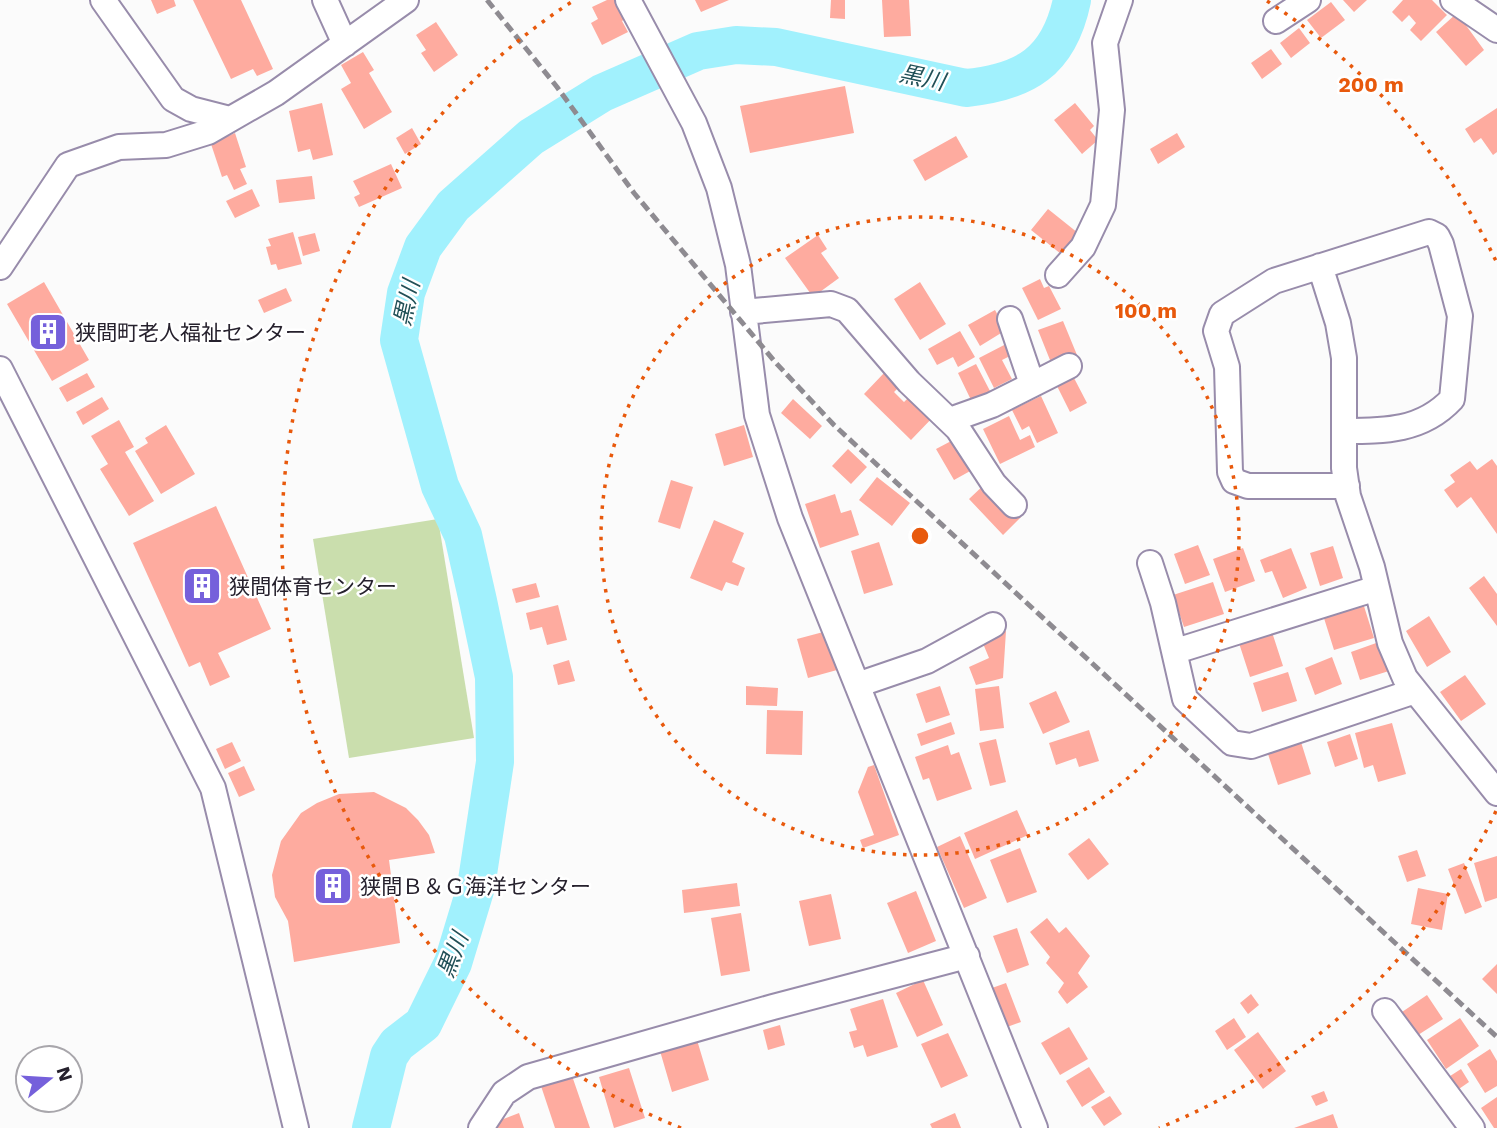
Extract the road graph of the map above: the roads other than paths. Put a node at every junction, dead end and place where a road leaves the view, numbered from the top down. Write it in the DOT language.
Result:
graph roads {
  1 [pos="103,0"];
  2 [pos="325,0"];
  3 [pos="405,0"];
  4 [pos="628,0"];
  5 [pos="1120,0"];
  6 [pos="1308,0"];
  7 [pos="1452,0"];
  8 [pos="1276,21"];
  9 [pos="1497,30"];
  10 [pos="345,44"];
  11 [pos="230,119"];
  12 [pos="1320,266"];
  13 [pos="0,267"];
  14 [pos="1058,275"];
  15 [pos="743,313"];
  16 [pos="1010,319"];
  17 [pos="1069,366"];
  18 [pos="0,369"];
  19 [pos="1032,384"];
  20 [pos="950,421"];
  21 [pos="1344,431"];
  22 [pos="1347,486"];
  23 [pos="1014,505"];
  24 [pos="1150,563"];
  25 [pos="1377,588"];
  26 [pos="993,625"];
  27 [pos="1176,651"];
  28 [pos="857,685"];
  29 [pos="1415,691"];
  30 [pos="1497,793"];
  31 [pos="967,956"];
  32 [pos="1385,1011"];
  33 [pos="296,1128"];
  34 [pos="481,1128"];
  35 [pos="1035,1128"];
  36 [pos="1472,1128"];
  1 -- 11 [label="street"];
  2 -- 10 [label="street"];
  3 -- 10 [label="street"];
  4 -- 15 [label="street"];
  5 -- 14 [label="street"];
  6 -- 8 [label="street"];
  7 -- 9 [label="street"];
  10 -- 11 [label="street"];
  11 -- 13 [label="street"];
  12 -- 21 [label="street"];
  12 -- 21 [label="street"];
  12 -- 22 [label="street"];
  15 -- 20 [label="street"];
  15 -- 28 [label="street"];
  16 -- 19 [label="street"];
  17 -- 19 [label="street"];
  18 -- 33 [label="street"];
  19 -- 20 [label="street"];
  20 -- 23 [label="street"];
  21 -- 22 [label="street"];
  22 -- 25 [label="street"];
  24 -- 27 [label="street"];
  25 -- 27 [label="street"];
  25 -- 29 [label="street"];
  26 -- 28 [label="street"];
  27 -- 29 [label="street"];
  28 -- 31 [label="street"];
  29 -- 30 [label="street"];
  31 -- 34 [label="street"];
  31 -- 35 [label="street"];
  32 -- 36 [label="street"];
}
